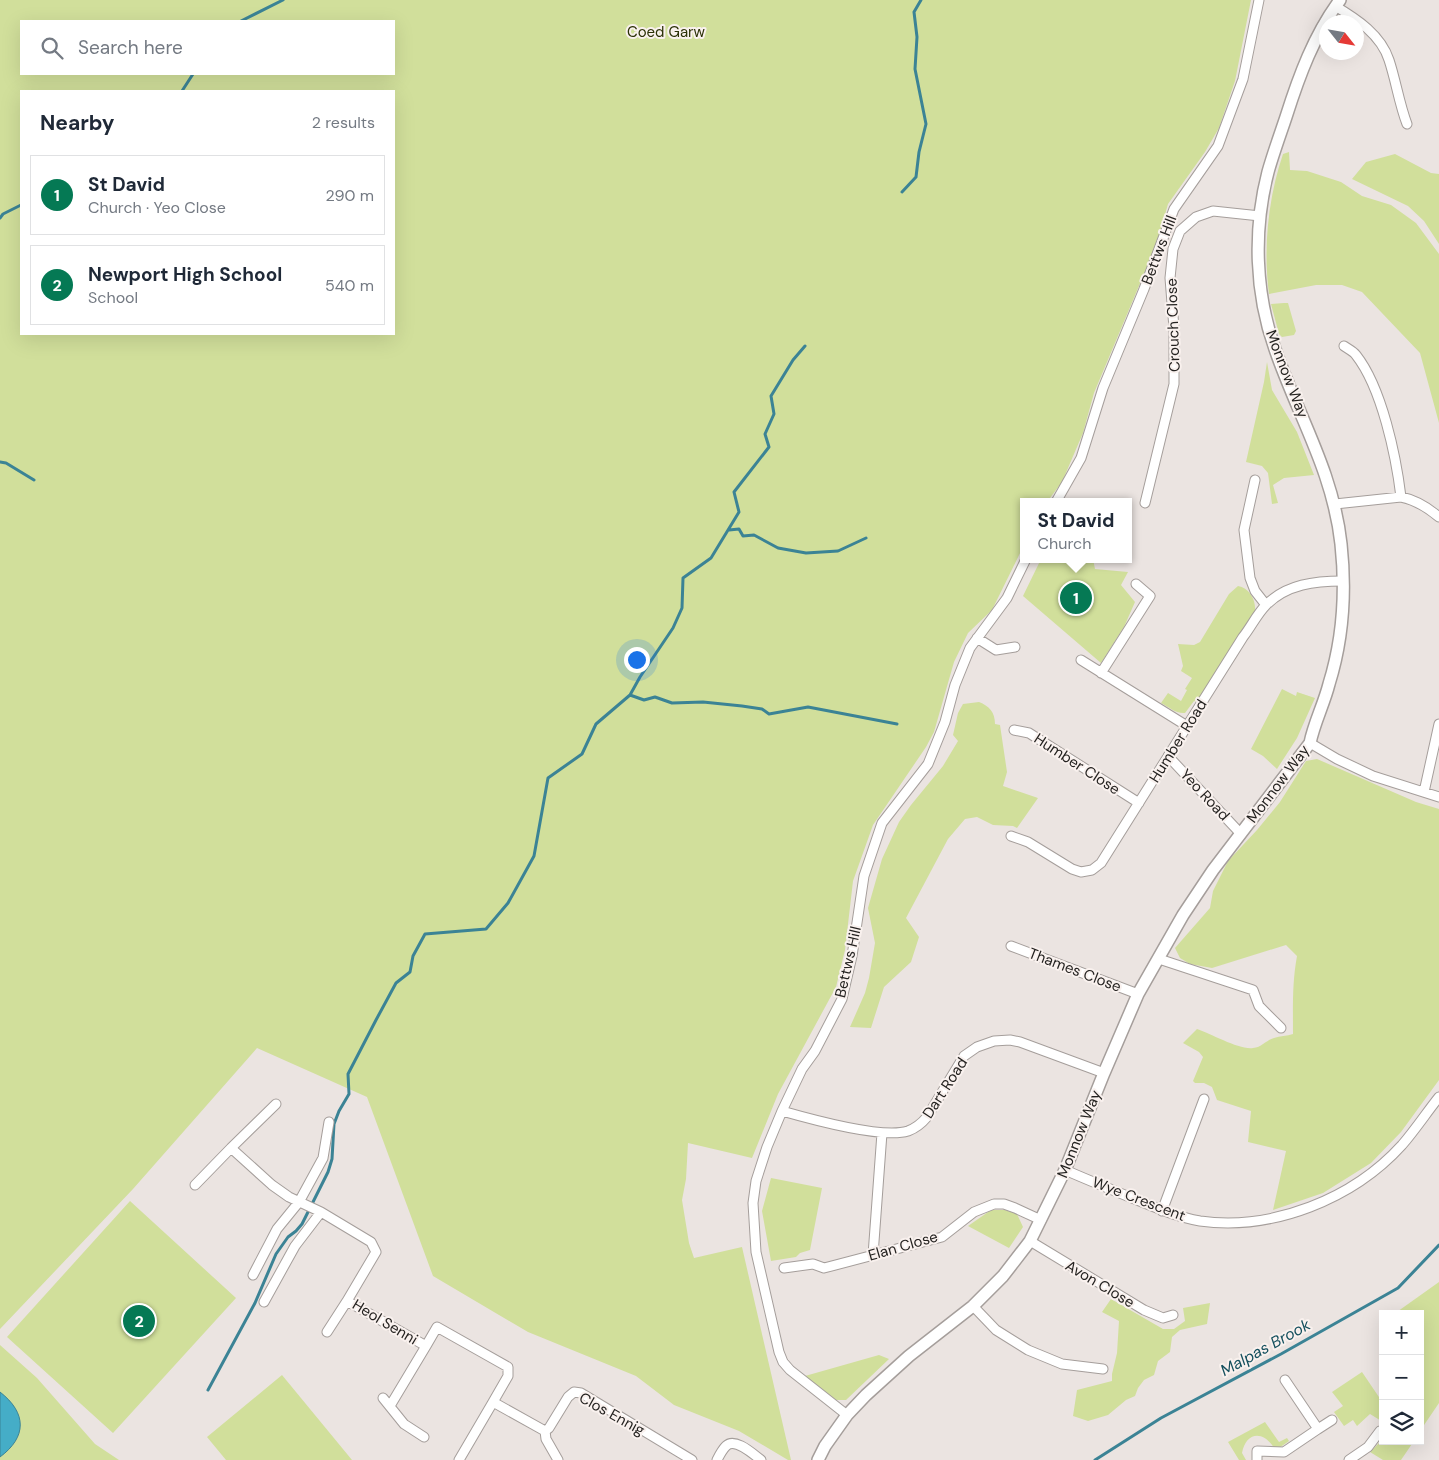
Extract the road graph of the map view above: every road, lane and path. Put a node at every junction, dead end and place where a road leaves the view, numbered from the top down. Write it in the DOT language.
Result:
graph roads {
  1 [pos="1258,0"];
  2 [pos="1338,3"];
  3 [pos="1406,124"];
  4 [pos="1260,216"];
  5 [pos="1344,346"];
  6 [pos="1255,480"];
  7 [pos="1401,497"];
  8 [pos="1058,498"];
  9 [pos="1145,503"];
  10 [pos="1335,504"];
  11 [pos="1439,516"];
  12 [pos="1024,563"];
  13 [pos="1343,581"];
  14 [pos="1136,584"];
  15 [pos="1266,605"];
  16 [pos="977,638"];
  17 [pos="1015,647"];
  18 [pos="1081,660"];
  19 [pos="1102,673"];
  20 [pos="1439,724"];
  21 [pos="1187,726"];
  22 [pos="1014,730"];
  23 [pos="1310,743"];
  24 [pos="1168,756"];
  25 [pos="1424,792"];
  26 [pos="1439,797"];
  27 [pos="1139,803"];
  28 [pos="1241,834"];
  29 [pos="1011,836"];
  30 [pos="1011,946"];
  31 [pos="1159,959"];
  32 [pos="1138,994"];
  33 [pos="1281,1028"];
  34 [pos="1104,1072"];
  35 [pos="1439,1096"];
  36 [pos="1204,1099"];
  37 [pos="276,1104"];
  38 [pos="782,1111"];
  39 [pos="329,1122"];
  40 [pos="882,1133"];
  41 [pos="231,1148"];
  42 [pos="1066,1170"];
  43 [pos="195,1185"];
  44 [pos="301,1204"];
  45 [pos="1162,1211"];
  46 [pos="319,1212"];
  47 [pos="1041,1220"];
  48 [pos="1030,1241"];
  49 [pos="873,1255"];
  50 [pos="784,1268"];
  51 [pos="254,1275"];
  52 [pos="347,1301"];
  53 [pos="264,1302"];
  54 [pos="973,1306"];
  55 [pos="1173,1315"];
  56 [pos="327,1332"];
  57 [pos="426,1346"];
  58 [pos="1102,1369"];
  59 [pos="1284,1380"];
  60 [pos="383,1398"];
  61 [pos="493,1402"];
  62 [pos="390,1406"];
  63 [pos="847,1416"];
  64 [pos="1332,1420"];
  65 [pos="1318,1429"];
  66 [pos="545,1431"];
  67 [pos="1379,1432"];
  68 [pos="424,1437"];
  69 [pos="459,1460"];
  70 [pos="558,1460"];
  71 [pos="692,1460"];
  72 [pos="717,1460"];
  73 [pos="760,1460"];
  74 [pos="818,1460"];
  75 [pos="1256,1460"];
  76 [pos="1349,1460"];
  1 -- 8 [label="street, Bettws Hill"];
  2 -- 3 [label="street"];
  2 -- 4 [label="street, Monnow Way"];
  4 -- 9 [label="street, Crouch Close"];
  4 -- 10 [label="street, Monnow Way"];
  5 -- 7 [label="street"];
  6 -- 15 [label="street"];
  7 -- 10 [label="street"];
  7 -- 11 [label="street"];
  10 -- 13 [label="street, Monnow Way"];
  12 -- 16 [label="street, Bettws Hill"];
  13 -- 15 [label="street, Humber Road"];
  13 -- 23 [label="street, Monnow Way"];
  14 -- 19 [label="street"];
  15 -- 21 [label="street, Humber Road"];
  16 -- 17 [label="street"];
  16 -- 38 [label="street, Bettws Hill"];
  18 -- 19 [label="street"];
  19 -- 21 [label="street"];
  20 -- 25 [label="street"];
  21 -- 24 [label="street, Humber Road"];
  22 -- 27 [label="street, Humber Close"];
  23 -- 25 [label="street"];
  23 -- 28 [label="street, Monnow Way"];
  24 -- 27 [label="street, Humber Road"];
  24 -- 28 [label="street, Yeo Road"];
  25 -- 26 [label="street"];
  27 -- 29 [label="street, Humber Road"];
  28 -- 31 [label="street, Monnow Way"];
  30 -- 32 [label="street, Thames Close"];
  31 -- 32 [label="street, Monnow Way"];
  31 -- 33 [label="street"];
  32 -- 34 [label="street, Monnow Way"];
  34 -- 40 [label="street, Dart Road"];
  34 -- 42 [label="street, Monnow Way"];
  35 -- 45 [label="street, Wye Crescent"];
  36 -- 45 [label="street"];
  37 -- 41 [label="street"];
  38 -- 40 [label="street, Dart Road"];
  38 -- 63 [label="street, Bettws Hill"];
  39 -- 44 [label="street"];
  40 -- 49 [label="street"];
  41 -- 43 [label="street"];
  41 -- 44 [label="street, Heol Senni"];
  42 -- 45 [label="street, Wye Crescent"];
  42 -- 47 [label="street, Monnow Way"];
  44 -- 46 [label="street, Heol Senni"];
  44 -- 51 [label="street"];
  46 -- 52 [label="street, Heol Senni"];
  46 -- 53 [label="street"];
  47 -- 48 [label="street, Monnow Way"];
  47 -- 49 [label="street, Elan Close"];
  48 -- 54 [label="street, Monnow Way"];
  48 -- 55 [label="street, Avon Close"];
  49 -- 50 [label="street, Elan Close"];
  52 -- 56 [label="street"];
  52 -- 57 [label="street, Heol Senni"];
  54 -- 58 [label="street"];
  54 -- 63 [label="street, Monnow Way"];
  57 -- 61 [label="street, Heol Senni"];
  57 -- 62 [label="street"];
  59 -- 65 [label="street"];
  60 -- 62 [label="street"];
  61 -- 66 [label="street"];
  61 -- 69 [label="street"];
  62 -- 68 [label="street"];
  63 -- 74 [label="street, Monnow Way"];
  64 -- 65 [label="street"];
  65 -- 75 [label="street"];
  66 -- 70 [label="street"];
  66 -- 71 [label="street, Clos Ennig"];
  67 -- 76 [label="street"];
  72 -- 73 [label="street"];
}
